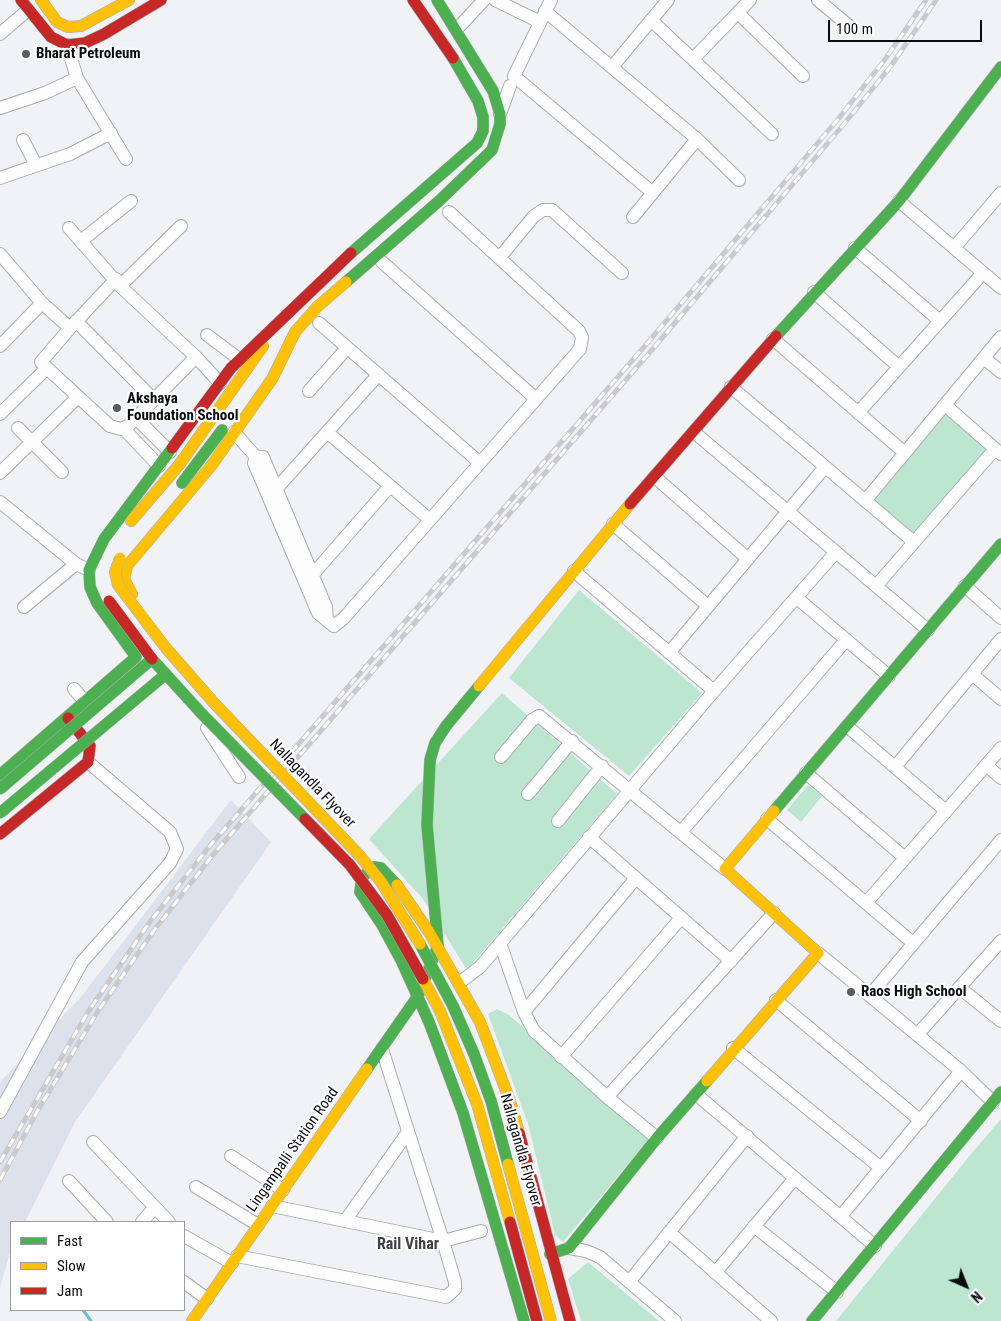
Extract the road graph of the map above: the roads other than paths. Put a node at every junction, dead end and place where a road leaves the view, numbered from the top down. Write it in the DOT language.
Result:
graph roads {
  1 [pos="41,0"];
  2 [pos="129,0"];
  3 [pos="161,0"];
  4 [pos="414,0"];
  5 [pos="437,0"];
  6 [pos="484,0"];
  7 [pos="495,0"];
  8 [pos="668,0"];
  9 [pos="750,0"];
  10 [pos="826,3"];
  11 [pos="25,5"];
  12 [pos="545,11"];
  13 [pos="738,13"];
  14 [pos="651,20"];
  15 [pos="848,24"];
  16 [pos="457,29"];
  17 [pos="0,34"];
  18 [pos="67,45"];
  19 [pos="693,59"];
  20 [pos="612,67"];
  21 [pos="1001,67"];
  22 [pos="803,76"];
  23 [pos="77,78"];
  24 [pos="510,86"];
  25 [pos="0,108"];
  26 [pos="500,114"];
  27 [pos="111,132"];
  28 [pos="772,134"];
  29 [pos="697,139"];
  30 [pos="24,140"];
  31 [pos="126,159"];
  32 [pos="36,165"];
  33 [pos="0,178"];
  34 [pos="740,180"];
  35 [pos="653,194"];
  36 [pos="131,200"];
  37 [pos="899,201"];
  38 [pos="999,201"];
  39 [pos="404,207"];
  40 [pos="449,212"];
  41 [pos="633,217"];
  42 [pos="416,220"];
  43 [pos="181,226"];
  44 [pos="70,228"];
  45 [pos="82,240"];
  46 [pos="855,248"];
  47 [pos="954,248"];
  48 [pos="0,254"];
  49 [pos="500,257"];
  50 [pos="382,262"];
  51 [pos="622,273"];
  52 [pos="983,273"];
  53 [pos="118,282"];
  54 [pos="1001,288"];
  55 [pos="814,292"];
  56 [pos="42,302"];
  57 [pos="284,318"];
  58 [pos="940,321"];
  59 [pos="319,323"];
  60 [pos="73,325"];
  61 [pos="295,332"];
  62 [pos="207,335"];
  63 [pos="194,337"];
  64 [pos="1001,337"];
  65 [pos="773,340"];
  66 [pos="0,346"];
  67 [pos="185,347"];
  68 [pos="348,348"];
  69 [pos="196,357"];
  70 [pos="984,358"];
  71 [pos="239,359"];
  72 [pos="899,367"];
  73 [pos="46,368"];
  74 [pos="1001,372"];
  75 [pos="378,375"];
  76 [pos="220,383"];
  77 [pos="731,387"];
  78 [pos="309,391"];
  79 [pos="78,398"];
  80 [pos="535,398"];
  81 [pos="154,400"];
  82 [pos="945,405"];
  83 [pos="1,412"];
  84 [pos="858,413"];
  85 [pos="136,418"];
  86 [pos="18,428"];
  87 [pos="123,428"];
  88 [pos="234,432"];
  89 [pos="327,432"];
  90 [pos="694,432"];
  91 [pos="33,442"];
  92 [pos="170,452"];
  93 [pos="998,452"];
  94 [pos="906,453"];
  95 [pos="479,462"];
  96 [pos="159,466"];
  97 [pos="825,467"];
  98 [pos="1,470"];
  99 [pos="62,472"];
  100 [pos="655,477"];
  101 [pos="390,486"];
  102 [pos="272,491"];
  103 [pos="865,501"];
  104 [pos="0,502"];
  105 [pos="788,511"];
  106 [pos="429,519"];
  107 [pos="613,524"];
  108 [pos="914,542"];
  109 [pos="1001,544"];
  110 [pos="836,552"];
  111 [pos="748,559"];
  112 [pos="76,564"];
  113 [pos="89,570"];
  114 [pos="574,571"];
  115 [pos="309,579"];
  116 [pos="876,586"];
  117 [pos="965,586"];
  118 [pos="797,598"];
  119 [pos="708,606"];
  120 [pos="24,607"];
  121 [pos="142,608"];
  122 [pos="1001,618"];
  123 [pos="155,624"];
  124 [pos="928,630"];
  125 [pos="120,635"];
  126 [pos="846,640"];
  127 [pos="1001,640"];
  128 [pos="134,653"];
  129 [pos="669,653"];
  130 [pos="152,659"];
  131 [pos="124,661"];
  132 [pos="166,674"];
  133 [pos="972,674"];
  134 [pos="888,676"];
  135 [pos="74,688"];
  136 [pos="714,691"];
  137 [pos="1001,699"];
  138 [pos="88,701"];
  139 [pos="68,718"];
  140 [pos="847,726"];
  141 [pos="50,733"];
  142 [pos="572,740"];
  143 [pos="1001,748"];
  144 [pos="501,757"];
  145 [pos="86,763"];
  146 [pos="986,765"];
  147 [pos="602,766"];
  148 [pos="895,767"];
  149 [pos="806,773"];
  150 [pos="0,775"];
  151 [pos="239,776"];
  152 [pos="1001,778"];
  153 [pos="0,789"];
  154 [pos="630,789"];
  155 [pos="528,794"];
  156 [pos="946,811"];
  157 [pos="0,813"];
  158 [pos="767,819"];
  159 [pos="558,820"];
  160 [pos="681,832"];
  161 [pos="0,834"];
  162 [pos="589,837"];
  163 [pos="998,848"];
  164 [pos="905,858"];
  165 [pos="725,869"];
  166 [pos="636,878"];
  167 [pos="866,903"];
  168 [pos="774,913"];
  169 [pos="681,918"];
  170 [pos="1001,941"];
  171 [pos="500,942"];
  172 [pos="913,943"];
  173 [pos="438,946"];
  174 [pos="818,953"];
  175 [pos="731,961"];
  176 [pos="459,982"];
  177 [pos="960,988"];
  178 [pos="870,995"];
  179 [pos="418,996"];
  180 [pos="776,1000"];
  181 [pos="524,1012"];
  182 [pos="1001,1021"];
  183 [pos="917,1035"];
  184 [pos="733,1048"];
  185 [pos="382,1049"];
  186 [pos="561,1057"];
  187 [pos="961,1071"];
  188 [pos="696,1094"];
  189 [pos="607,1097"];
  190 [pos="997,1097"];
  191 [pos="510,1101"];
  192 [pos="0,1112"];
  193 [pos="463,1113"];
  194 [pos="921,1121"];
  195 [pos="408,1132"];
  196 [pos="747,1136"];
  197 [pos="657,1138"];
  198 [pos="93,1142"];
  199 [pos="231,1156"];
  200 [pos="881,1168"];
  201 [pos="795,1178"];
  202 [pos="69,1180"];
  203 [pos="196,1187"];
  204 [pos="283,1190"];
  205 [pos="272,1206"];
  206 [pos="154,1208"];
  207 [pos="841,1216"];
  208 [pos="106,1221"];
  209 [pos="143,1221"];
  210 [pos="169,1221"];
  211 [pos="345,1221"];
  212 [pos="258,1225"];
  213 [pos="754,1226"];
  214 [pos="481,1231"];
  215 [pos="669,1232"];
  216 [pos="185,1236"];
  217 [pos="443,1240"];
  218 [pos="875,1246"];
  219 [pos="569,1248"];
  220 [pos="550,1254"];
  221 [pos="234,1259"];
  222 [pos="715,1273"];
  223 [pos="629,1282"];
  224 [pos="185,1283"];
  225 [pos="837,1292"];
  226 [pos="207,1298"];
  227 [pos="192,1321"];
  228 [pos="524,1321"];
  229 [pos="537,1321"];
  230 [pos="552,1321"];
  231 [pos="570,1321"];
  232 [pos="675,1321"];
  233 [pos="770,1321"];
  234 [pos="812,1321"];
  1 -- 2 [label="street"];
  3 -- 18 [label="street"];
  4 -- 39 [label="street"];
  5 -- 16 [label="street"];
  6 -- 16 [label="street"];
  7 -- 12 [label="street"];
  8 -- 14 [label="street"];
  9 -- 13 [label="street"];
  10 -- 15 [label="street"];
  11 -- 17 [label="street"];
  11 -- 18 [label="street"];
  12 -- 20 [label="street"];
  12 -- 35 [label="street"];
  13 -- 19 [label="street"];
  13 -- 22 [label="street"];
  14 -- 19 [label="street"];
  14 -- 20 [label="street"];
  16 -- 26 [label="street"];
  18 -- 23 [label="street"];
  19 -- 28 [label="street"];
  20 -- 29 [label="street"];
  21 -- 37 [label="street"];
  23 -- 25 [label="street"];
  23 -- 27 [label="street"];
  24 -- 26 [label="street"];
  26 -- 42 [label="street"];
  27 -- 31 [label="street"];
  27 -- 32 [label="street"];
  29 -- 34 [label="street"];
  29 -- 35 [label="street"];
  30 -- 32 [label="street"];
  32 -- 33 [label="street"];
  35 -- 41 [label="street"];
  36 -- 45 [label="street"];
  37 -- 46 [label="street"];
  37 -- 47 [label="street"];
  38 -- 47 [label="street"];
  39 -- 42 [label="street"];
  39 -- 57 [label="street"];
  40 -- 49 [label="street"];
  42 -- 61 [label="street"];
  43 -- 53 [label="street"];
  44 -- 45 [label="street"];
  45 -- 53 [label="street"];
  46 -- 55 [label="street"];
  46 -- 58 [label="street"];
  47 -- 52 [label="street"];
  48 -- 56 [label="street"];
  49 -- 51 [label="street"];
  49 -- 80 [label="street"];
  50 -- 80 [label="street"];
  52 -- 54 [label="street"];
  52 -- 58 [label="street"];
  53 -- 60 [label="street"];
  53 -- 67 [label="street"];
  55 -- 65 [label="street"];
  55 -- 72 [label="street"];
  56 -- 60 [label="street"];
  56 -- 66 [label="street"];
  57 -- 71 [label="street"];
  57 -- 130 [label="street, Nallagandla Flyover, bridge"];
  58 -- 72 [label="street"];
  59 -- 68 [label="street"];
  60 -- 73 [label="street"];
  60 -- 81 [label="street"];
  61 -- 88 [label="street"];
  61 -- 230 [label="street, Nallagandla Flyover, bridge"];
  62 -- 71 [label="street"];
  63 -- 67 [label="street"];
  64 -- 70 [label="street"];
  65 -- 77 [label="street"];
  65 -- 84 [label="street"];
  67 -- 69 [label="street"];
  68 -- 75 [label="street"];
  68 -- 78 [label="street"];
  69 -- 76 [label="street"];
  69 -- 81 [label="street"];
  70 -- 74 [label="street"];
  70 -- 82 [label="street"];
  71 -- 76 [label="street"];
  72 -- 84 [label="street"];
  73 -- 79 [label="street"];
  73 -- 83 [label="street"];
  75 -- 89 [label="street"];
  75 -- 95 [label="street"];
  76 -- 92 [label="street"];
  77 -- 90 [label="street"];
  77 -- 97 [label="street"];
  79 -- 87 [label="street"];
  79 -- 91 [label="street"];
  80 -- 95 [label="street"];
  81 -- 85 [label="street"];
  82 -- 93 [label="street"];
  82 -- 94 [label="street"];
  84 -- 94 [label="street"];
  85 -- 87 [label="street"];
  85 -- 92 [label="street"];
  86 -- 91 [label="street"];
  87 -- 96 [label="street"];
  88 -- 102 [label="street"];
  88 -- 121 [label="street"];
  89 -- 101 [label="street"];
  89 -- 102 [label="street"];
  90 -- 100 [label="street"];
  90 -- 105 [label="street"];
  91 -- 98 [label="street"];
  91 -- 99 [label="street"];
  92 -- 96 [label="street"];
  93 -- 108 [label="street"];
  94 -- 103 [label="street"];
  95 -- 106 [label="street"];
  96 -- 113 [label="street"];
  97 -- 103 [label="street"];
  97 -- 105 [label="street"];
  100 -- 107 [label="street"];
  100 -- 111 [label="street"];
  101 -- 106 [label="street"];
  101 -- 115 [label="street"];
  102 -- 115 [label="street"];
  103 -- 108 [label="street"];
  104 -- 112 [label="street"];
  105 -- 110 [label="street"];
  105 -- 111 [label="street"];
  106 -- 115 [label="street"];
  107 -- 114 [label="street"];
  107 -- 119 [label="street"];
  108 -- 116 [label="street"];
  109 -- 117 [label="street"];
  110 -- 116 [label="street"];
  110 -- 118 [label="street"];
  111 -- 119 [label="street"];
  112 -- 113 [label="street"];
  112 -- 120 [label="street"];
  113 -- 125 [label="street"];
  114 -- 129 [label="street"];
  114 -- 173 [label="street"];
  116 -- 124 [label="street"];
  117 -- 122 [label="street"];
  117 -- 124 [label="street"];
  118 -- 126 [label="street"];
  118 -- 136 [label="street"];
  119 -- 129 [label="street"];
  121 -- 123 [label="street"];
  121 -- 125 [label="street"];
  123 -- 128 [label="street"];
  123 -- 151 [label="street"];
  124 -- 134 [label="street"];
  125 -- 128 [label="street"];
  126 -- 134 [label="street"];
  126 -- 160 [label="street"];
  127 -- 133 [label="street"];
  128 -- 138 [label="street"];
  129 -- 136 [label="street"];
  130 -- 132 [label="street, Nallagandla Flyover, bridge"];
  130 -- 153 [label="street, bridge"];
  131 -- 138 [label="street"];
  132 -- 157 [label="street, bridge"];
  132 -- 229 [label="street, Nallagandla Flyover, bridge"];
  133 -- 137 [label="street"];
  133 -- 148 [label="street"];
  134 -- 140 [label="street"];
  135 -- 138 [label="street"];
  136 -- 154 [label="street"];
  138 -- 139 [label="street"];
  139 -- 141 [label="street"];
  139 -- 145 [label="street"];
  140 -- 148 [label="street"];
  140 -- 149 [label="street"];
  141 -- 145 [label="street"];
  141 -- 150 [label="street"];
  142 -- 144 [label="street"];
  142 -- 147 [label="street"];
  142 -- 155 [label="street"];
  143 -- 146 [label="street"];
  145 -- 161 [label="street"];
  145 -- 192 [label="street"];
  146 -- 152 [label="street"];
  146 -- 156 [label="street"];
  147 -- 154 [label="street"];
  147 -- 159 [label="street"];
  148 -- 156 [label="street"];
  149 -- 158 [label="street"];
  149 -- 164 [label="street"];
  154 -- 160 [label="street"];
  154 -- 162 [label="street"];
  156 -- 164 [label="street"];
  158 -- 165 [label="street"];
  158 -- 167 [label="street"];
  160 -- 165 [label="street"];
  162 -- 166 [label="street"];
  162 -- 171 [label="street"];
  163 -- 172 [label="street"];
  164 -- 167 [label="street"];
  165 -- 168 [label="street"];
  166 -- 169 [label="street"];
  166 -- 181 [label="street"];
  167 -- 172 [label="street"];
  168 -- 174 [label="street"];
  168 -- 175 [label="street"];
  169 -- 175 [label="street"];
  169 -- 186 [label="street"];
  170 -- 177 [label="street"];
  171 -- 176 [label="street"];
  171 -- 181 [label="street"];
  172 -- 178 [label="street"];
  173 -- 176 [label="street"];
  173 -- 179 [label="street, Lingampalli Station Road"];
  173 -- 179 [label="street"];
  174 -- 178 [label="street"];
  174 -- 180 [label="street"];
  175 -- 189 [label="street"];
  176 -- 179 [label="street"];
  176 -- 191 [label="street"];
  177 -- 182 [label="street"];
  177 -- 183 [label="street"];
  178 -- 183 [label="street"];
  179 -- 185 [label="street, Lingampalli Station Road"];
  179 -- 193 [label="street"];
  180 -- 184 [label="street"];
  180 -- 194 [label="street"];
  181 -- 186 [label="street"];
  183 -- 187 [label="street"];
  184 -- 188 [label="street"];
  184 -- 200 [label="street"];
  185 -- 195 [label="street"];
  185 -- 204 [label="street, Lingampalli Station Road"];
  186 -- 189 [label="street"];
  187 -- 190 [label="street"];
  187 -- 194 [label="street"];
  188 -- 196 [label="street"];
  188 -- 197 [label="street"];
  189 -- 197 [label="street"];
  190 -- 218 [label="street"];
  191 -- 193 [label="street"];
  191 -- 220 [label="street"];
  193 -- 228 [label="street"];
  194 -- 200 [label="street"];
  195 -- 211 [label="street"];
  195 -- 217 [label="street"];
  196 -- 201 [label="street"];
  196 -- 215 [label="street"];
  197 -- 219 [label="street"];
  198 -- 206 [label="street"];
  199 -- 204 [label="street"];
  200 -- 207 [label="street"];
  201 -- 207 [label="street"];
  201 -- 213 [label="street"];
  202 -- 208 [label="street"];
  203 -- 212 [label="street"];
  204 -- 205 [label="street, Lingampalli Station Road"];
  205 -- 211 [label="street"];
  205 -- 212 [label="street, Lingampalli Station Road"];
  206 -- 209 [label="street"];
  206 -- 210 [label="street"];
  207 -- 218 [label="street"];
  211 -- 217 [label="street"];
  212 -- 221 [label="street, Lingampalli Station Road"];
  213 -- 222 [label="street"];
  213 -- 225 [label="street"];
  214 -- 217 [label="street"];
  215 -- 222 [label="street"];
  215 -- 223 [label="street"];
  216 -- 221 [label="street"];
  217 -- 221 [label="street"];
  218 -- 225 [label="street"];
  219 -- 220 [label="street"];
  219 -- 223 [label="street"];
  220 -- 231 [label="street"];
  221 -- 226 [label="street, Lingampalli Station Road"];
  222 -- 233 [label="street"];
  223 -- 232 [label="street"];
  224 -- 226 [label="street"];
  225 -- 234 [label="street"];
  226 -- 227 [label="street, Lingampalli Station Road"];
}
